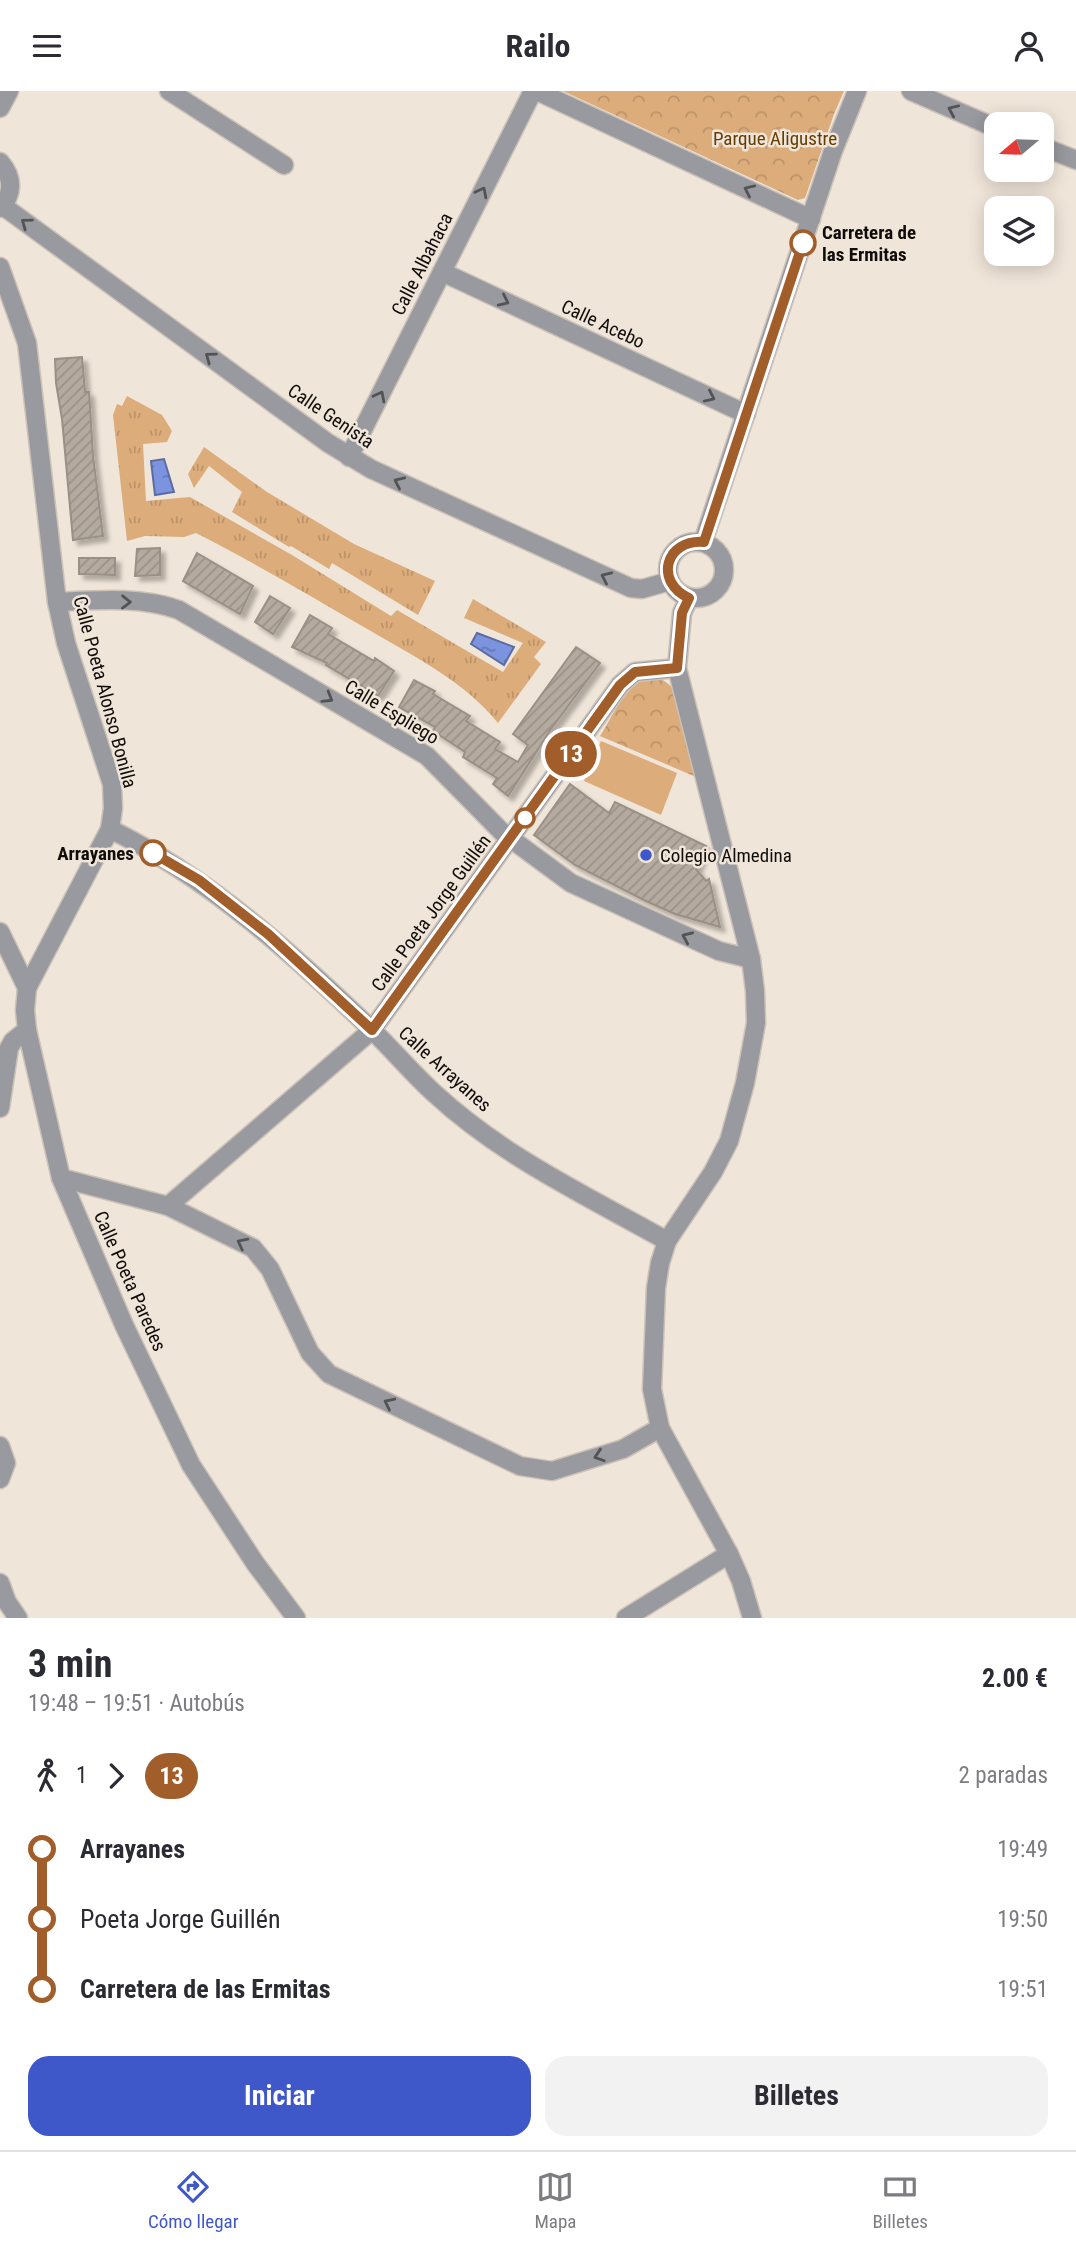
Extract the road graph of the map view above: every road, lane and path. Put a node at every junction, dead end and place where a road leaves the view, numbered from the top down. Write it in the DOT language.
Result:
graph roads {
  1 [pos="9,91"];
  2 [pos="169,91"];
  3 [pos="535,91"];
  4 [pos="857,91"];
  5 [pos="911,91"];
  6 [pos="0,108"];
  7 [pos="984,123"];
  8 [pos="1054,151"];
  9 [pos="1076,160"];
  10 [pos="0,162"];
  11 [pos="284,165"];
  12 [pos="1,207"];
  13 [pos="811,219"];
  14 [pos="0,267"];
  15 [pos="442,272"];
  16 [pos="746,414"];
  17 [pos="349,457"];
  18 [pos="704,542"];
  19 [pos="670,581"];
  20 [pos="689,598"];
  21 [pos="57,603"];
  22 [pos="677,668"];
  23 [pos="110,829"];
  24 [pos="510,839"];
  25 [pos="0,932"];
  26 [pos="751,959"];
  27 [pos="27,988"];
  28 [pos="27,1030"];
  29 [pos="372,1030"];
  30 [pos="0,1108"];
  31 [pos="61,1178"];
  32 [pos="168,1206"];
  33 [pos="667,1241"];
  34 [pos="660,1427"];
  35 [pos="0,1445"];
  36 [pos="0,1479"];
  37 [pos="729,1554"];
  38 [pos="0,1583"];
  39 [pos="18,1618"];
  40 [pos="296,1618"];
  41 [pos="626,1618"];
  42 [pos="752,1618"];
  1 -- 6 [label="street"];
  2 -- 11 [label="street"];
  13 -- 3 [label="street, one-way"];
  15 -- 3 [label="street, Calle Albahaca, one-way"];
  4 -- 13 [label="street"];
  7 -- 5 [label="street, one-way"];
  8 -- 9 [label="street"];
  10 -- 12 [label="street"];
  17 -- 12 [label="street, Calle Genista, one-way"];
  13 -- 16 [label="street"];
  14 -- 21 [label="street, Calle Poeta Alonso Bonilla"];
  15 -- 16 [label="street, Calle Acebo, one-way"];
  17 -- 15 [label="street, Calle Albahaca, one-way"];
  16 -- 18 [label="street"];
  19 -- 17 [label="street, Calle Genista, one-way"];
  18 -- 19 [label="street"];
  18 -- 20 [label="street"];
  19 -- 20 [label="street"];
  20 -- 22 [label="street"];
  21 -- 23 [label="street, Calle Poeta Alonso Bonilla"];
  21 -- 24 [label="street, Calle Espliego, one-way"];
  22 -- 24 [label="street, Calle Poeta Jorge Guillén"];
  22 -- 26 [label="street"];
  23 -- 27 [label="street, Calle Poeta Alonso Bonilla"];
  23 -- 29 [label="street, Calle Arrayanes"];
  26 -- 24 [label="street, Calle Espliego, one-way"];
  24 -- 29 [label="street, Calle Poeta Jorge Guillén"];
  25 -- 27 [label="street, Calle Poeta Paredes"];
  26 -- 33 [label="street"];
  27 -- 28 [label="street, Calle Poeta Paredes"];
  28 -- 30 [label="street"];
  28 -- 31 [label="street, Calle Poeta Paredes"];
  29 -- 32 [label="street, Calle Poeta Jorge Guillén"];
  29 -- 33 [label="street, Calle Arrayanes"];
  31 -- 32 [label="street"];
  31 -- 40 [label="street, Calle Poeta Paredes"];
  34 -- 32 [label="street, one-way"];
  33 -- 34 [label="street"];
  34 -- 37 [label="street"];
  35 -- 36 [label="street"];
  37 -- 41 [label="street"];
  37 -- 42 [label="street"];
  38 -- 39 [label="street"];
}
